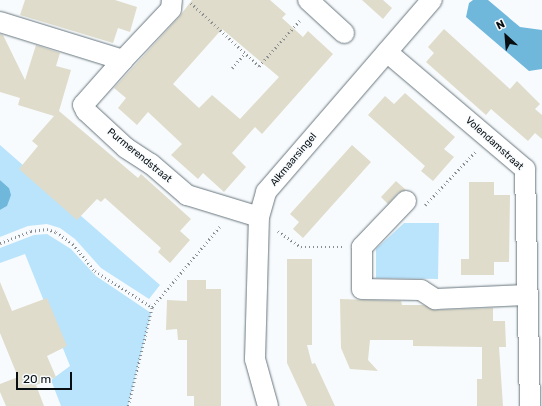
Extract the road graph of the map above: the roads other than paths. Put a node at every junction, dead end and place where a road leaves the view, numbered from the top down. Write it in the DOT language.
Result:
graph roads {
  1 [pos="172,0"];
  2 [pos="432,0"];
  3 [pos="310,2"];
  4 [pos="0,22"];
  5 [pos="344,33"];
  6 [pos="387,52"];
  7 [pos="123,60"];
  8 [pos="406,202"];
  9 [pos="259,217"];
  10 [pos="527,295"];
  11 [pos="268,406"];
  12 [pos="530,406"];
  1 -- 7 [label="street, Purmerendstraat"];
  2 -- 6 [label="street, Alkmaarsingel"];
  3 -- 5 [label="street"];
  4 -- 7 [label="street"];
  6 -- 9 [label="street, Alkmaarsingel"];
  6 -- 10 [label="street, Volendamstraat"];
  7 -- 9 [label="street, Purmerendstraat"];
  8 -- 10 [label="street"];
  9 -- 11 [label="street, Alkmaarsingel"];
  10 -- 12 [label="street, Volendamstraat"];
}
